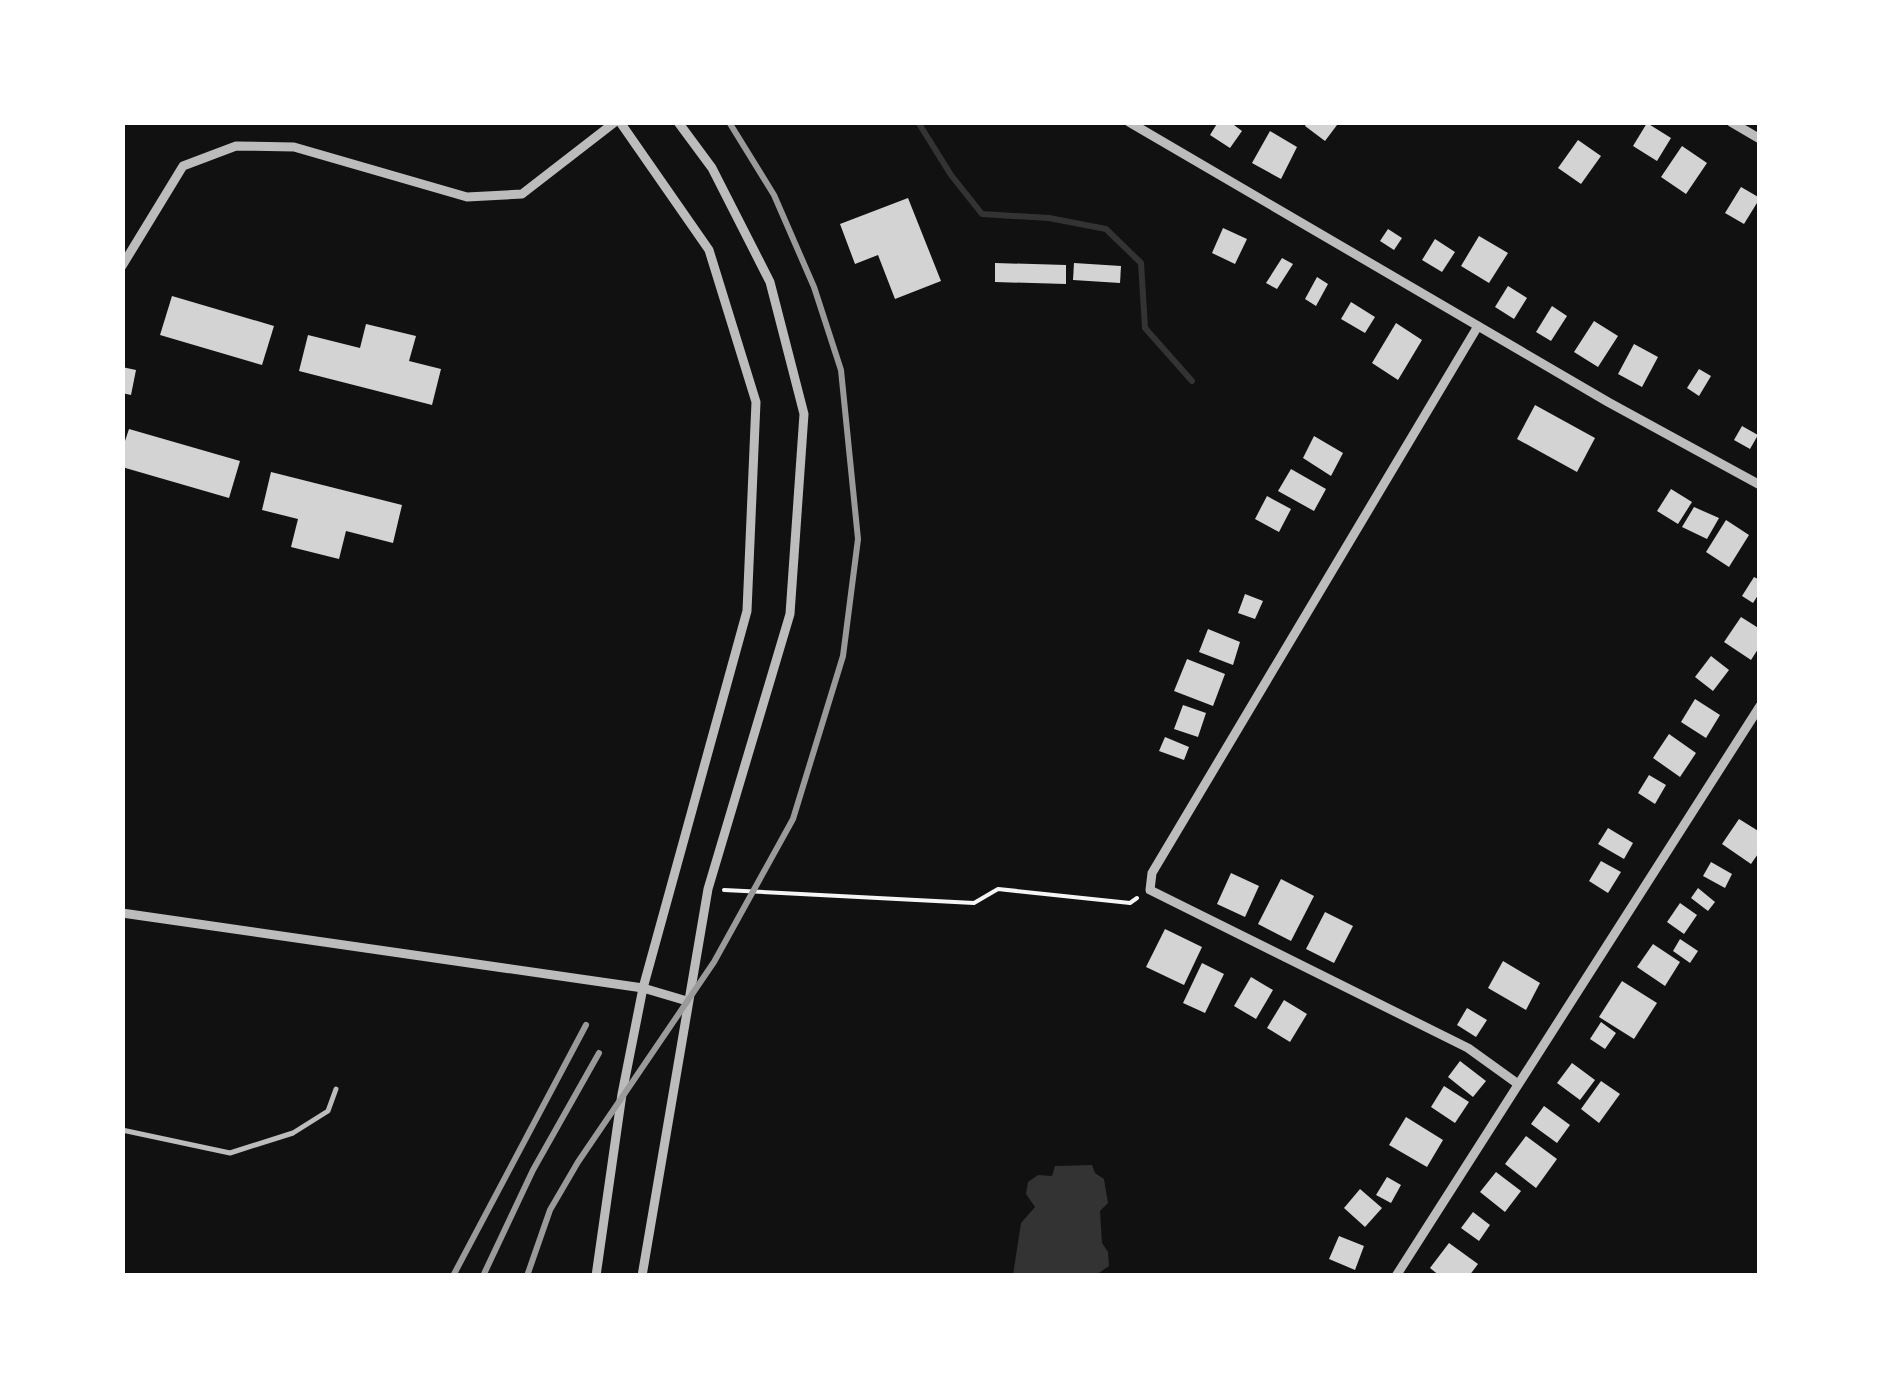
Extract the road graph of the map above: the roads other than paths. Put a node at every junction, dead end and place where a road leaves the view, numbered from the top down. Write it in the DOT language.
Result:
graph roads {
  1 [pos="618,122"];
  2 [pos="678,122"];
  3 [pos="1129,122"];
  4 [pos="1731,122"];
  5 [pos="1760,139"];
  6 [pos="122,266"];
  7 [pos="1478,326"];
  8 [pos="1760,485"];
  9 [pos="1760,706"];
  10 [pos="122,913"];
  11 [pos="643,988"];
  12 [pos="687,1002"];
  13 [pos="1518,1084"];
  14 [pos="336,1089"];
  15 [pos="122,1130"];
  16 [pos="596,1276"];
  17 [pos="642,1276"];
  18 [pos="1396,1276"];
  1 -- 6 [label="street"];
  1 -- 11 [label="street"];
  2 -- 12 [label="street"];
  3 -- 7 [label="street"];
  4 -- 5 [label="street"];
  7 -- 8 [label="street"];
  7 -- 13 [label="street"];
  9 -- 13 [label="street"];
  10 -- 11 [label="street"];
  11 -- 12 [label="street"];
  11 -- 16 [label="street"];
  12 -- 17 [label="street"];
  13 -- 18 [label="street"];
  14 -- 15 [label="lane"];
}
